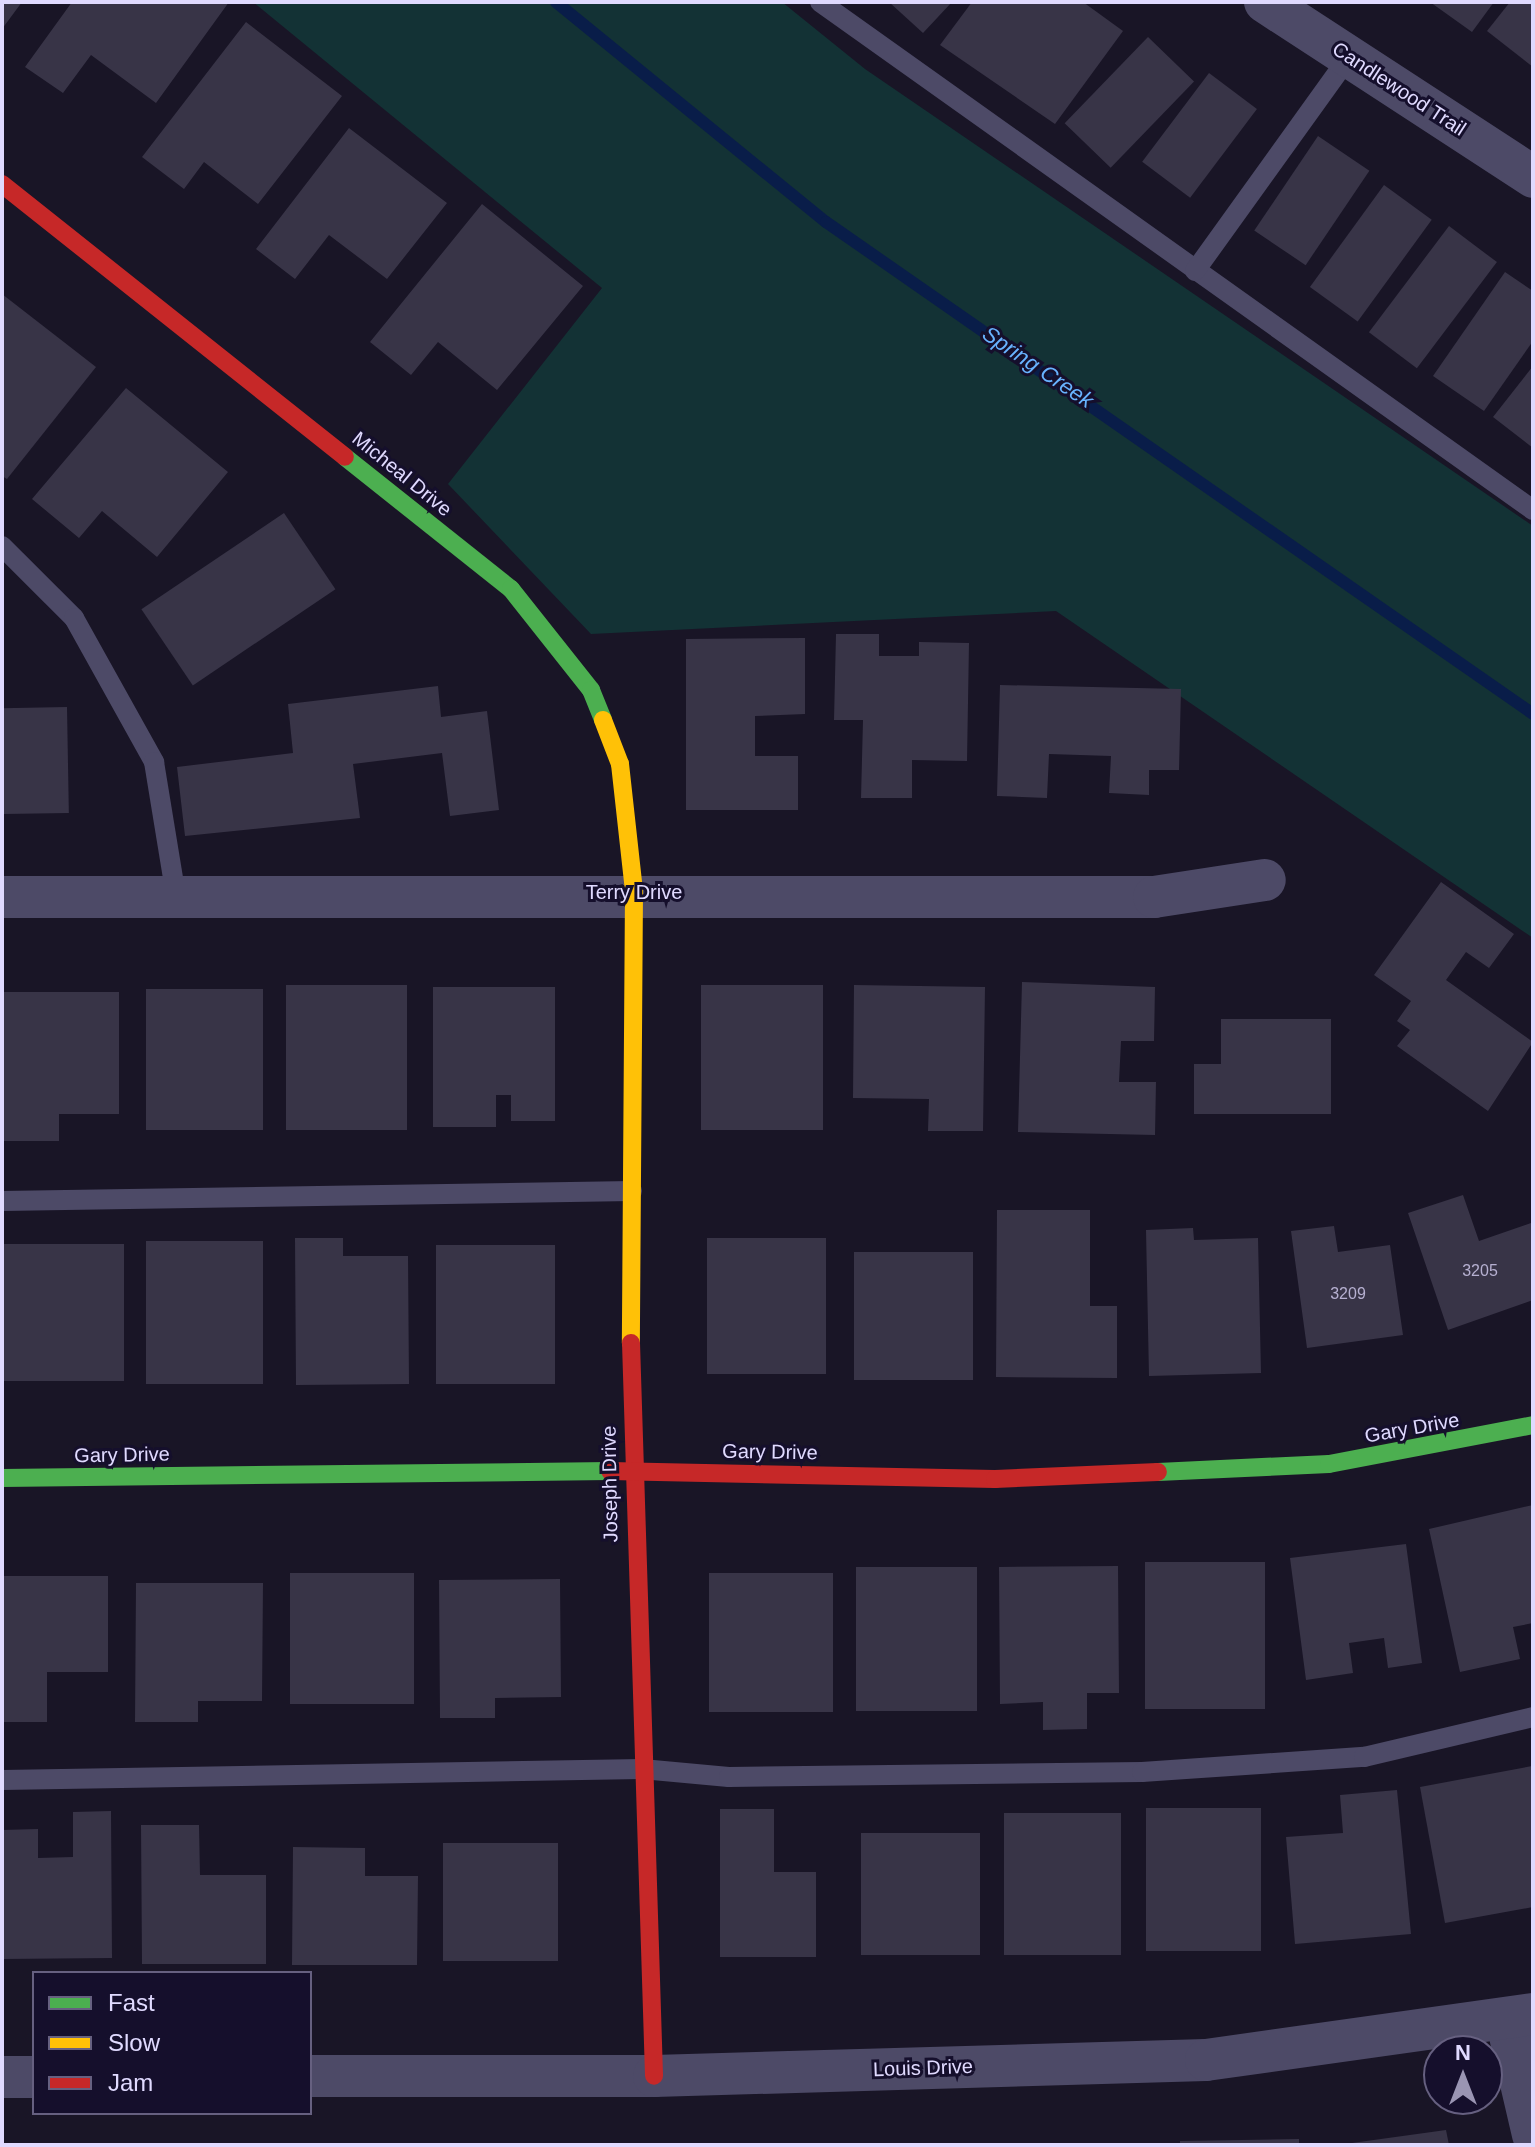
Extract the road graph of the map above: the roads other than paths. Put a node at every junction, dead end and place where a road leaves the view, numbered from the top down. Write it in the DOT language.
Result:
graph roads {
  1 [pos="820,2"];
  2 [pos="1265,2"];
  3 [pos="1349,57"];
  4 [pos="1533,177"];
  5 [pos="2,184"];
  6 [pos="1195,271"];
  7 [pos="1533,510"];
  8 [pos="2,546"];
  9 [pos="1265,880"];
  10 [pos="634,891"];
  11 [pos="176,896"];
  12 [pos="2,897"];
  13 [pos="632,1191"];
  14 [pos="2,1201"];
  15 [pos="1533,1425"];
  16 [pos="630,1471"];
  17 [pos="2,1478"];
  18 [pos="1533,1717"];
  19 [pos="642,1769"];
  20 [pos="2,1780"];
  21 [pos="1520,2018"];
  22 [pos="312,2076"];
  23 [pos="654,2076"];
  24 [pos="2,2077"];
  25 [pos="32,2077"];
  26 [pos="1533,2135"];
  1 -- 6 [label="lane"];
  2 -- 3 [label="street, Candlewood Trail"];
  3 -- 4 [label="street, Candlewood Trail"];
  3 -- 6 [label="lane"];
  5 -- 10 [label="street, Micheal Drive"];
  6 -- 7 [label="lane"];
  8 -- 11 [label="lane"];
  9 -- 10 [label="street, Terry Drive"];
  10 -- 11 [label="street, Terry Drive"];
  10 -- 13 [label="street, Joseph Drive"];
  11 -- 12 [label="street, Terry Drive"];
  13 -- 14 [label="lane"];
  13 -- 16 [label="street, Joseph Drive"];
  15 -- 16 [label="street, Gary Drive"];
  16 -- 17 [label="street, Gary Drive"];
  16 -- 19 [label="street, Joseph Drive"];
  18 -- 19 [label="lane"];
  19 -- 20 [label="lane"];
  19 -- 23 [label="street, Joseph Drive"];
  21 -- 23 [label="street, Louis Drive"];
  21 -- 26 [label="street"];
  22 -- 23 [label="street, Louis Drive"];
  24 -- 25 [label="street"];
}
